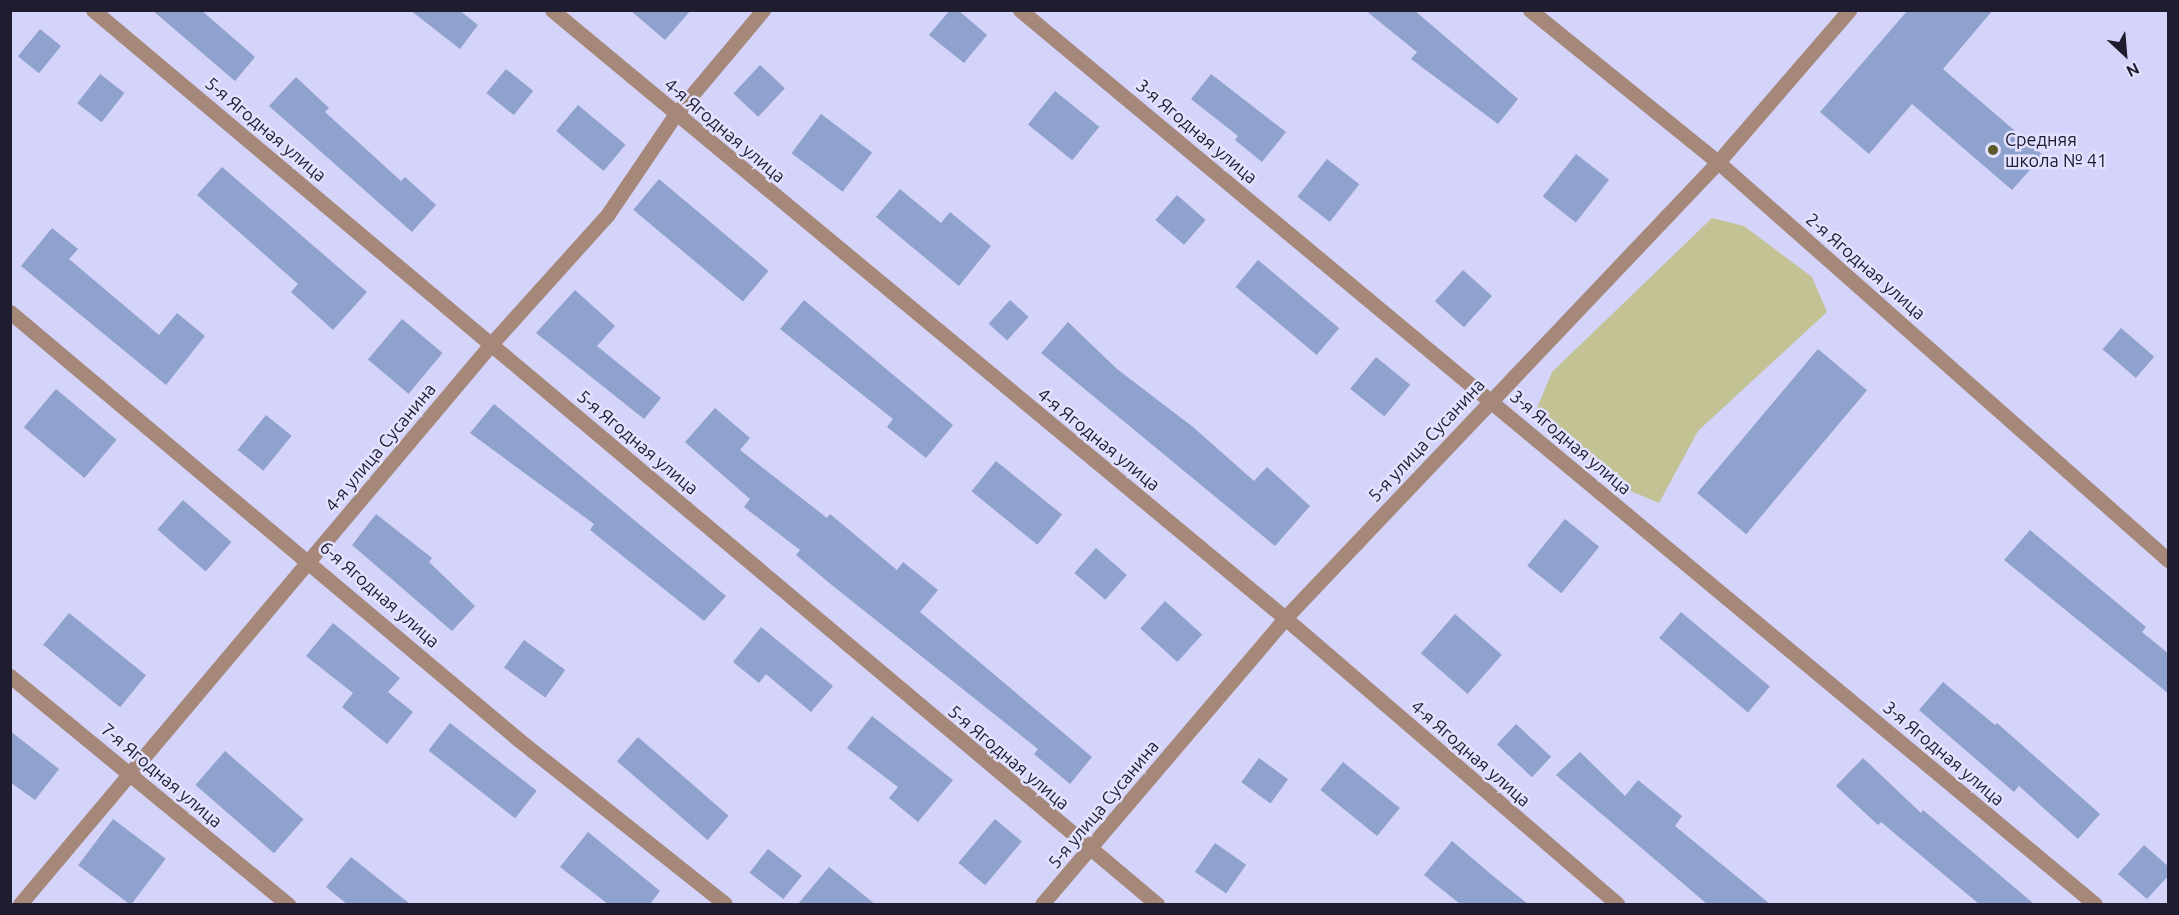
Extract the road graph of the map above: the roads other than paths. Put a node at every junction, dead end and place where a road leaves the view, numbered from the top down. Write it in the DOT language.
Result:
graph roads {
  1 [pos="93,10"];
  2 [pos="552,10"];
  3 [pos="763,10"];
  4 [pos="1020,10"];
  5 [pos="1530,10"];
  6 [pos="1849,10"];
  7 [pos="675,115"];
  8 [pos="1718,162"];
  9 [pos="10,312"];
  10 [pos="492,343"];
  11 [pos="1491,400"];
  12 [pos="2169,560"];
  13 [pos="311,561"];
  14 [pos="1285,618"];
  15 [pos="10,676"];
  16 [pos="132,774"];
  17 [pos="1090,851"];
  18 [pos="20,904"];
  19 [pos="288,904"];
  20 [pos="724,904"];
  21 [pos="1042,904"];
  22 [pos="1157,904"];
  23 [pos="1617,904"];
  24 [pos="2095,904"];
  1 -- 10 [label="street, 5-я Ягодная улица"];
  2 -- 7 [label="street, 4-я Ягодная улица"];
  3 -- 7 [label="street, 4-я улица Сусанина"];
  4 -- 11 [label="street, 3-я Ягодная улица"];
  5 -- 8 [label="street, 2-я Ягодная улица"];
  6 -- 8 [label="street, 5-я улица Сусанина"];
  7 -- 10 [label="street, 4-я улица Сусанина"];
  7 -- 14 [label="street, 4-я Ягодная улица"];
  8 -- 11 [label="street, 5-я улица Сусанина"];
  8 -- 12 [label="street, 2-я Ягодная улица"];
  9 -- 13 [label="street, 6-я Ягодная улица"];
  10 -- 13 [label="street, 4-я улица Сусанина"];
  10 -- 17 [label="street, 5-я Ягодная улица"];
  11 -- 14 [label="street, 5-я улица Сусанина"];
  11 -- 24 [label="street, 3-я Ягодная улица"];
  13 -- 16 [label="street, 4-я улица Сусанина"];
  13 -- 20 [label="street, 6-я Ягодная улица"];
  14 -- 17 [label="street, 5-я улица Сусанина"];
  14 -- 23 [label="street, 4-я Ягодная улица"];
  15 -- 16 [label="street, 7-я Ягодная улица"];
  16 -- 18 [label="street, 4-я улица Сусанина"];
  16 -- 19 [label="street, 7-я Ягодная улица"];
  17 -- 21 [label="street, 5-я улица Сусанина"];
  17 -- 22 [label="street, 5-я Ягодная улица"];
}
